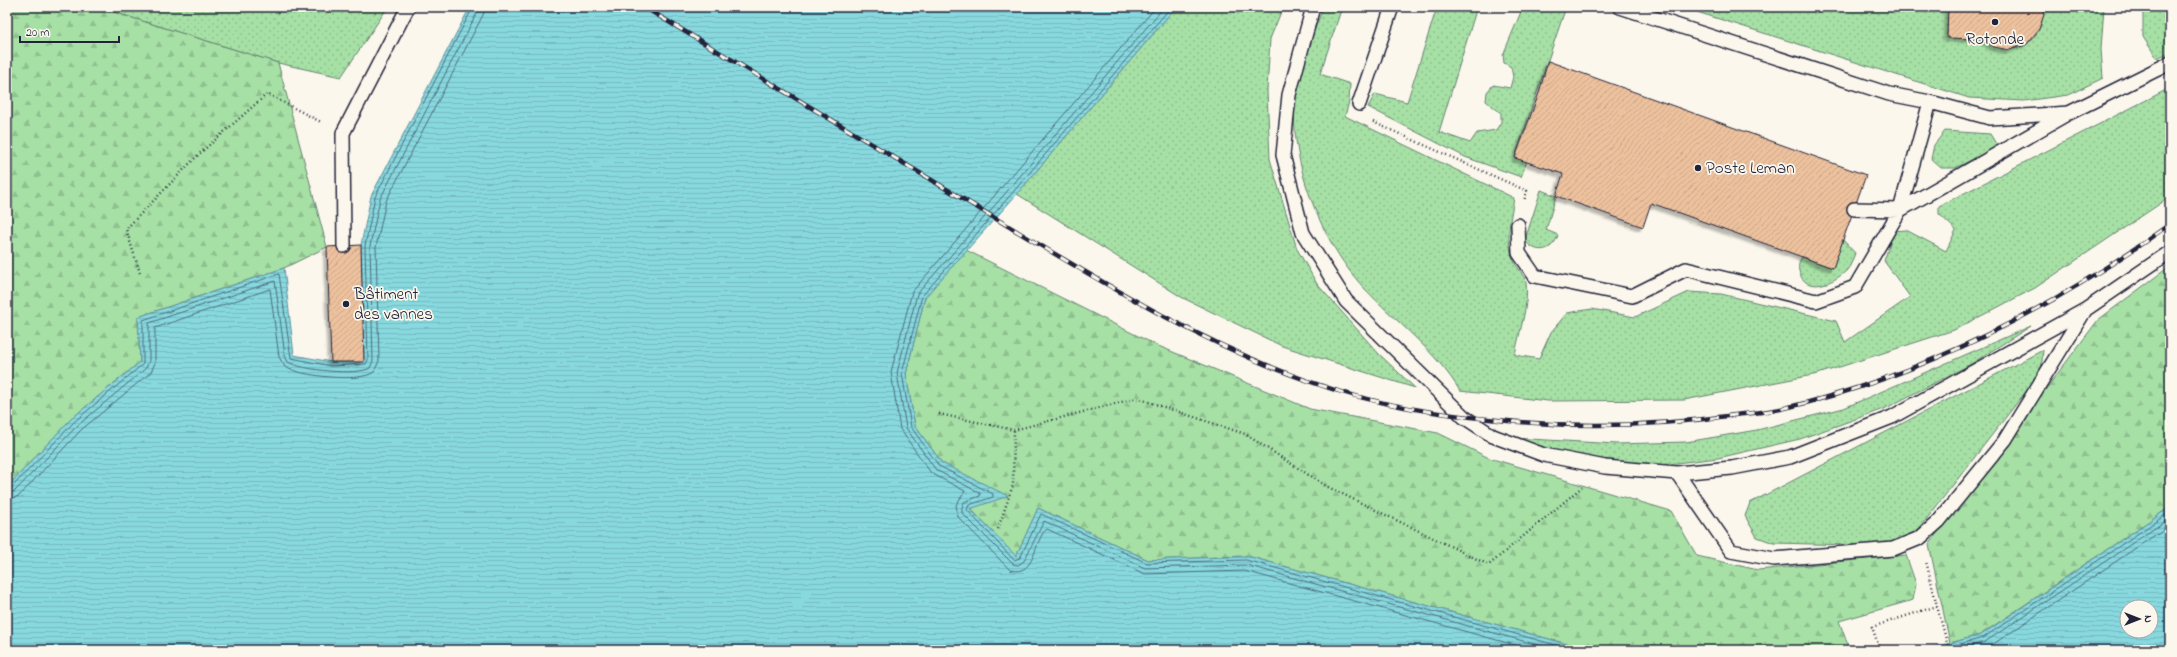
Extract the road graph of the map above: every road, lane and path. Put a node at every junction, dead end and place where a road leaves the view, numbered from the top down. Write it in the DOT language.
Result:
graph roads {
  1 [pos="408,7"];
  2 [pos="1313,7"];
  3 [pos="1392,7"];
  4 [pos="1620,7"];
  5 [pos="2170,63"];
  6 [pos="1930,102"];
  7 [pos="1359,104"];
  8 [pos="2069,113"];
  9 [pos="343,132"];
  10 [pos="1854,209"];
  11 [pos="1900,210"];
  12 [pos="1518,225"];
  13 [pos="344,246"];
  14 [pos="2170,252"];
  15 [pos="140,273"];
  16 [pos="2085,310"];
  17 [pos="939,414"];
  18 [pos="1014,430"];
  19 [pos="1605,467"];
  20 [pos="1677,473"];
  21 [pos="998,528"];
  22 [pos="1920,538"];
  23 [pos="1938,606"];
  24 [pos="1880,650"];
  25 [pos="1949,650"];
  1 -- 9 [label="lane"];
  2 -- 19 [label="lane"];
  3 -- 7 [label="lane"];
  4 -- 6 [label="lane"];
  5 -- 8 [label="lane"];
  6 -- 8 [label="lane"];
  6 -- 11 [label="lane"];
  7 -- 12 [label="path"];
  8 -- 11 [label="lane"];
  9 -- 13 [label="lane"];
  9 -- 15 [label="path"];
  10 -- 11 [label="lane"];
  11 -- 12 [label="lane"];
  14 -- 16 [label="lane"];
  16 -- 20 [label="lane"];
  16 -- 22 [label="lane"];
  17 -- 18 [label="path"];
  18 -- 19 [label="path"];
  18 -- 21 [label="path"];
  19 -- 20 [label="lane"];
  20 -- 22 [label="lane"];
  22 -- 23 [label="path"];
  23 -- 24 [label="path"];
  23 -- 25 [label="path"];
}
